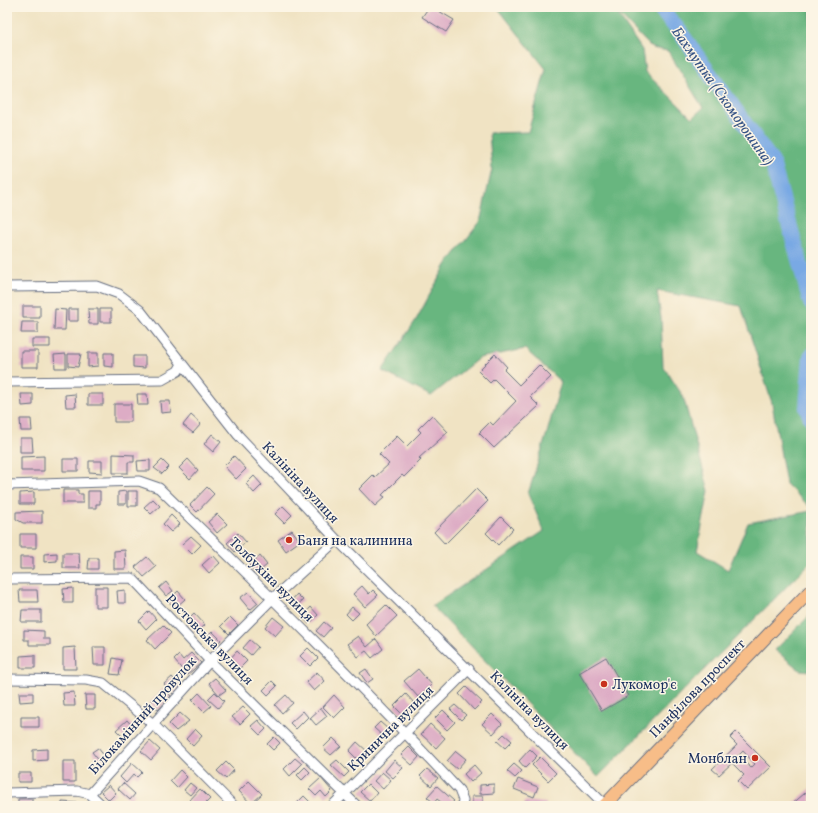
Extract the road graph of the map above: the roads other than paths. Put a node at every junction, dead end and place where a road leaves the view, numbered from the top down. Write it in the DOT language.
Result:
graph roads {
  1 [pos="7,287"];
  2 [pos="182,364"];
  3 [pos="7,382"];
  4 [pos="7,485"];
  5 [pos="337,540"];
  6 [pos="7,579"];
  7 [pos="811,590"];
  8 [pos="273,598"];
  9 [pos="210,661"];
  10 [pos="469,669"];
  11 [pos="7,679"];
  12 [pos="153,724"];
  13 [pos="406,732"];
  14 [pos="7,793"];
  15 [pos="345,793"];
  16 [pos="90,794"];
  17 [pos="103,806"];
  18 [pos="234,806"];
  19 [pos="332,806"];
  20 [pos="357,806"];
  21 [pos="462,806"];
  22 [pos="605,806"];
  1 -- 2 [label="street, Калініна вулиця"];
  2 -- 3 [label="street"];
  2 -- 5 [label="street, Калініна вулиця"];
  4 -- 8 [label="street, Толбухіна вулиця"];
  5 -- 8 [label="street, Білокамінний провулок"];
  5 -- 10 [label="street, Калініна вулиця"];
  6 -- 9 [label="street, Ростовська вулиця"];
  7 -- 22 [label="main road, Панфілова проспект"];
  8 -- 9 [label="street, Білокамінний провулок"];
  8 -- 13 [label="street, Толбухіна вулиця"];
  9 -- 12 [label="street, Білокамінний провулок"];
  9 -- 15 [label="street, Ростовська вулиця"];
  10 -- 13 [label="street, Кринична вулиця"];
  10 -- 22 [label="street, Калініна вулиця"];
  11 -- 12 [label="street"];
  12 -- 16 [label="street, Білокамінний провулок"];
  12 -- 18 [label="street"];
  13 -- 15 [label="street, Кринична вулиця"];
  13 -- 21 [label="street, Толбухіна вулиця"];
  14 -- 16 [label="street"];
  15 -- 19 [label="street, Кринична вулиця"];
  15 -- 20 [label="street, Ростовська вулиця"];
  16 -- 17 [label="street"];
}
